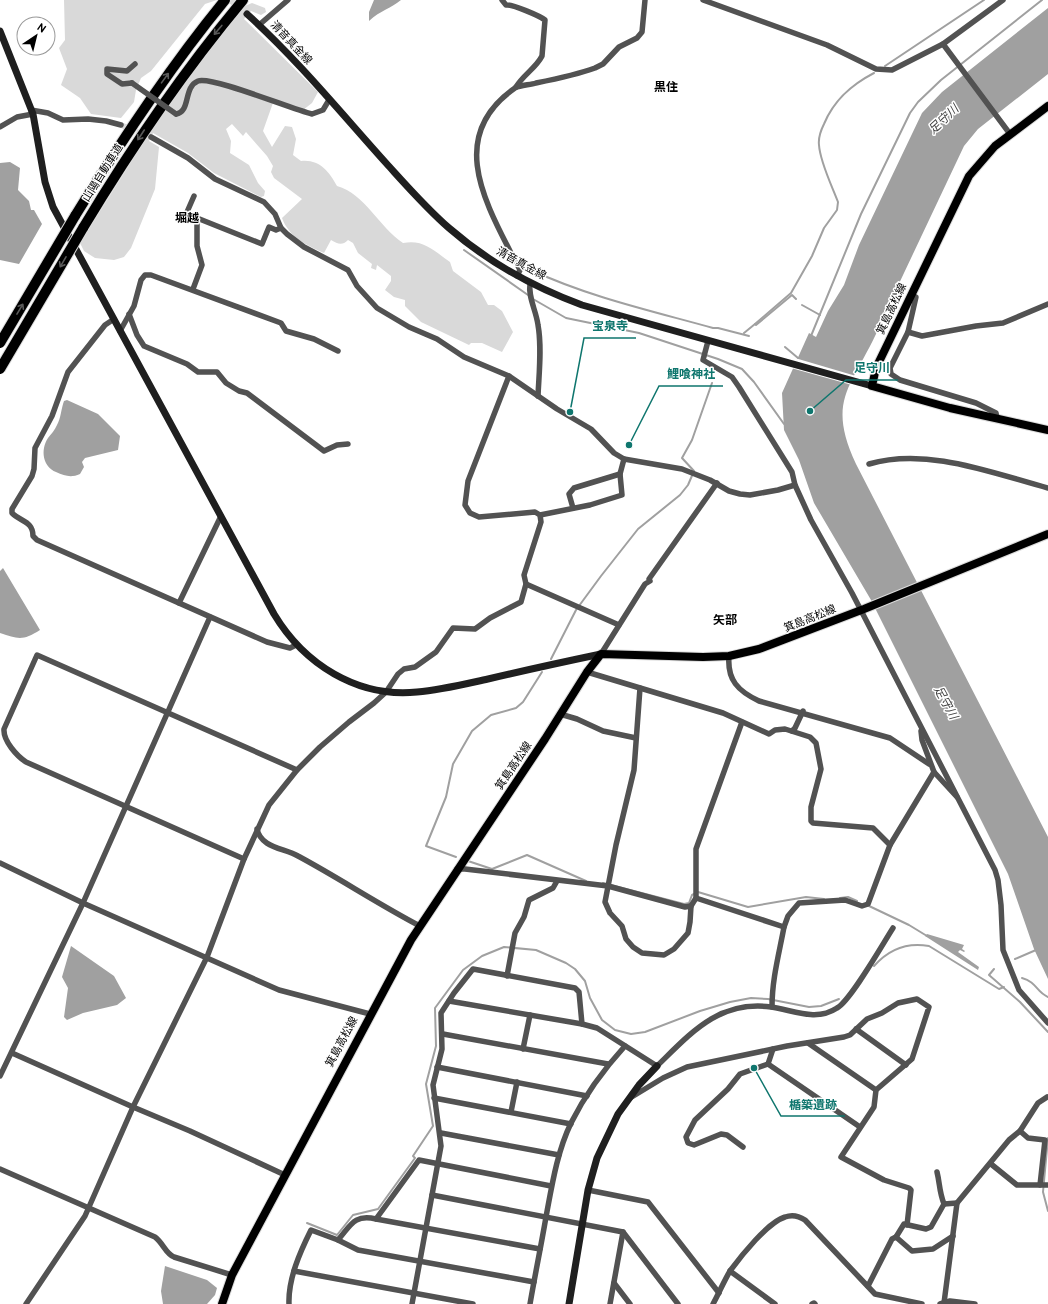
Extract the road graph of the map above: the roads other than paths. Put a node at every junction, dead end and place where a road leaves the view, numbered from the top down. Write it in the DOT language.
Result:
graph roads {
  1 [pos="225,0"];
  2 [pos="243,0"];
  3 [pos="288,0"];
  4 [pos="502,0"];
  5 [pos="645,0"];
  6 [pos="703,0"];
  7 [pos="1003,0"];
  8 [pos="247,14"];
  9 [pos="259,25"];
  10 [pos="0,31"];
  11 [pos="945,47"];
  12 [pos="135,64"];
  13 [pos="516,88"];
  14 [pos="330,100"];
  15 [pos="1048,106"];
  16 [pos="32,112"];
  17 [pos="121,125"];
  18 [pos="0,127"];
  19 [pos="1008,131"];
  20 [pos="151,137"];
  21 [pos="194,196"];
  22 [pos="197,218"];
  23 [pos="282,228"];
  24 [pos="517,276"];
  25 [pos="530,283"];
  26 [pos="193,289"];
  27 [pos="911,295"];
  28 [pos="1048,304"];
  29 [pos="129,314"];
  30 [pos="114,319"];
  31 [pos="120,331"];
  32 [pos="908,332"];
  33 [pos="708,341"];
  34 [pos="0,342"];
  35 [pos="338,351"];
  36 [pos="0,369"];
  37 [pos="509,376"];
  38 [pos="872,386"];
  39 [pos="538,396"];
  40 [pos="997,418"];
  41 [pos="1048,430"];
  42 [pos="348,444"];
  43 [pos="624,459"];
  44 [pos="869,464"];
  45 [pos="620,474"];
  46 [pos="717,483"];
  47 [pos="795,485"];
  48 [pos="1048,488"];
  49 [pos="573,508"];
  50 [pos="540,515"];
  51 [pos="220,516"];
  52 [pos="1048,534"];
  53 [pos="526,584"];
  54 [pos="179,603"];
  55 [pos="862,610"];
  56 [pos="210,617"];
  57 [pos="619,626"];
  58 [pos="296,645"];
  59 [pos="601,654"];
  60 [pos="729,656"];
  61 [pos="587,672"];
  62 [pos="640,688"];
  63 [pos="386,692"];
  64 [pos="803,711"];
  65 [pos="167,712"];
  66 [pos="560,714"];
  67 [pos="742,722"];
  68 [pos="921,726"];
  69 [pos="792,730"];
  70 [pos="636,738"];
  71 [pos="930,764"];
  72 [pos="297,770"];
  73 [pos="934,772"];
  74 [pos="960,800"];
  75 [pos="124,807"];
  76 [pos="257,829"];
  77 [pos="890,845"];
  78 [pos="244,859"];
  79 [pos="0,863"];
  80 [pos="457,869"];
  81 [pos="557,881"];
  82 [pos="609,884"];
  83 [pos="696,894"];
  84 [pos="83,903"];
  85 [pos="691,906"];
  86 [pos="420,926"];
  87 [pos="784,927"];
  88 [pos="893,928"];
  89 [pos="207,957"];
  90 [pos="508,976"];
  91 [pos="449,1001"];
  92 [pos="772,1007"];
  93 [pos="370,1014"];
  94 [pos="530,1015"];
  95 [pos="1048,1023"];
  96 [pos="582,1024"];
  97 [pos="856,1029"];
  98 [pos="443,1034"];
  99 [pos="808,1043"];
  100 [pos="625,1046"];
  101 [pos="523,1049"];
  102 [pos="773,1049"];
  103 [pos="12,1053"];
  104 [pos="608,1064"];
  105 [pos="768,1064"];
  106 [pos="906,1065"];
  107 [pos="657,1066"];
  108 [pos="437,1067"];
  109 [pos="0,1076"];
  110 [pos="517,1082"];
  111 [pos="876,1090"];
  112 [pos="587,1096"];
  113 [pos="1047,1097"];
  114 [pos="434,1098"];
  115 [pos="627,1101"];
  116 [pos="133,1107"];
  117 [pos="511,1112"];
  118 [pos="571,1124"];
  119 [pos="860,1127"];
  120 [pos="1020,1131"];
  121 [pos="441,1133"];
  122 [pos="743,1147"];
  123 [pos="559,1154"];
  124 [pos="438,1163"];
  125 [pos="991,1164"];
  126 [pos="0,1169"];
  127 [pos="937,1172"];
  128 [pos="285,1175"];
  129 [pos="1044,1185"];
  130 [pos="551,1186"];
  131 [pos="588,1190"];
  132 [pos="432,1195"];
  133 [pos="957,1203"];
  134 [pos="944,1204"];
  135 [pos="88,1209"];
  136 [pos="546,1218"];
  137 [pos="376,1219"];
  138 [pos="583,1225"];
  139 [pos="907,1225"];
  140 [pos="426,1228"];
  141 [pos="623,1232"];
  142 [pos="953,1236"];
  143 [pos="896,1237"];
  144 [pos="338,1240"];
  145 [pos="540,1249"];
  146 [pos="420,1261"];
  147 [pos="730,1271"];
  148 [pos="294,1272"];
  149 [pos="232,1275"];
  150 [pos="534,1282"];
  151 [pos="614,1283"];
  152 [pos="868,1286"];
  153 [pos="414,1293"];
  154 [pos="719,1293"];
  155 [pos="946,1303"];
  156 [pos="26,1304"];
  157 [pos="222,1304"];
  158 [pos="291,1304"];
  159 [pos="412,1304"];
  160 [pos="473,1304"];
  161 [pos="530,1304"];
  162 [pos="569,1304"];
  163 [pos="610,1304"];
  164 [pos="630,1304"];
  165 [pos="678,1304"];
  166 [pos="713,1304"];
  167 [pos="774,1304"];
  168 [pos="812,1304"];
  169 [pos="815,1304"];
  170 [pos="922,1304"];
  171 [pos="975,1304"];
  34 -- 1 [label="highway, 山陽自動車道, one-way, bridge"];
  2 -- 36 [label="highway, 山陽自動車道, one-way, bridge"];
  3 -- 9 [label="street"];
  4 -- 13 [label="street"];
  5 -- 13 [label="street"];
  6 -- 11 [label="street"];
  7 -- 11 [label="street"];
  8 -- 9 [label="street, 清音真金線"];
  9 -- 14 [label="street, 清音真金線"];
  10 -- 16 [label="street"];
  11 -- 19 [label="street"];
  12 -- 14 [label="street, bridge"];
  13 -- 24 [label="street"];
  14 -- 24 [label="street, 清音真金線"];
  15 -- 19 [label="main road, 箕島高松線"];
  16 -- 17 [label="street"];
  16 -- 18 [label="street"];
  16 -- 30 [label="street"];
  19 -- 27 [label="main road, 箕島高松線"];
  20 -- 23 [label="street"];
  21 -- 22 [label="street"];
  22 -- 23 [label="street"];
  22 -- 26 [label="street"];
  23 -- 37 [label="street"];
  24 -- 25 [label="street, 清音真金線"];
  25 -- 33 [label="street, 清音真金線"];
  25 -- 39 [label="street"];
  26 -- 29 [label="street"];
  26 -- 35 [label="street"];
  27 -- 32 [label="street"];
  27 -- 38 [label="main road, 箕島高松線"];
  28 -- 32 [label="street"];
  29 -- 31 [label="street"];
  29 -- 42 [label="street"];
  30 -- 31 [label="street"];
  30 -- 54 [label="street"];
  31 -- 51 [label="street"];
  32 -- 40 [label="street"];
  33 -- 38 [label="street, 清音真金線"];
  33 -- 47 [label="street"];
  37 -- 39 [label="street"];
  37 -- 50 [label="street"];
  38 -- 40 [label="main road"];
  39 -- 43 [label="street"];
  40 -- 41 [label="main road"];
  43 -- 45 [label="street"];
  43 -- 46 [label="street"];
  44 -- 48 [label="street"];
  45 -- 49 [label="street"];
  45 -- 49 [label="street"];
  46 -- 47 [label="street"];
  46 -- 57 [label="street"];
  47 -- 55 [label="street"];
  49 -- 50 [label="street"];
  50 -- 53 [label="street"];
  51 -- 54 [label="street"];
  51 -- 58 [label="street"];
  52 -- 55 [label="main road, 箕島高松線"];
  53 -- 57 [label="street"];
  53 -- 63 [label="street"];
  54 -- 56 [label="street"];
  55 -- 60 [label="main road, 箕島高松線"];
  55 -- 68 [label="street"];
  56 -- 58 [label="street"];
  56 -- 65 [label="street"];
  57 -- 59 [label="street"];
  58 -- 63 [label="street"];
  59 -- 60 [label="main road, 箕島高松線"];
  59 -- 61 [label="main road, 箕島高松線"];
  59 -- 63 [label="street"];
  60 -- 64 [label="street"];
  61 -- 62 [label="street"];
  61 -- 66 [label="main road, 箕島高松線"];
  62 -- 67 [label="street"];
  62 -- 70 [label="street"];
  63 -- 72 [label="street"];
  64 -- 69 [label="street"];
  64 -- 71 [label="street"];
  65 -- 72 [label="street"];
  65 -- 75 [label="street"];
  65 -- 75 [label="street"];
  66 -- 70 [label="street"];
  66 -- 80 [label="main road, 箕島高松線"];
  67 -- 69 [label="street"];
  67 -- 83 [label="street"];
  68 -- 71 [label="street"];
  68 -- 74 [label="street"];
  69 -- 77 [label="street"];
  70 -- 82 [label="street"];
  71 -- 73 [label="street"];
  72 -- 76 [label="street"];
  73 -- 74 [label="street"];
  73 -- 77 [label="street"];
  74 -- 95 [label="street"];
  75 -- 78 [label="street"];
  75 -- 84 [label="street"];
  76 -- 78 [label="street"];
  76 -- 86 [label="street"];
  77 -- 87 [label="street"];
  78 -- 89 [label="street"];
  79 -- 84 [label="street"];
  80 -- 81 [label="street"];
  80 -- 86 [label="main road, 箕島高松線"];
  81 -- 82 [label="street"];
  81 -- 90 [label="street"];
  82 -- 85 [label="street"];
  82 -- 85 [label="street"];
  83 -- 85 [label="street"];
  83 -- 87 [label="street"];
  84 -- 89 [label="street"];
  84 -- 103 [label="street"];
  86 -- 93 [label="main road, 箕島高松線"];
  87 -- 92 [label="street"];
  88 -- 92 [label="street"];
  89 -- 93 [label="street"];
  89 -- 116 [label="street"];
  90 -- 91 [label="street"];
  90 -- 96 [label="street"];
  91 -- 94 [label="street"];
  91 -- 98 [label="street"];
  92 -- 107 [label="street"];
  93 -- 128 [label="main road, 箕島高松線"];
  94 -- 96 [label="street"];
  94 -- 101 [label="street"];
  96 -- 100 [label="street"];
  97 -- 99 [label="street"];
  97 -- 106 [label="street"];
  97 -- 106 [label="street"];
  98 -- 101 [label="street"];
  98 -- 108 [label="street"];
  99 -- 102 [label="street"];
  99 -- 111 [label="street"];
  100 -- 104 [label="street"];
  100 -- 107 [label="street"];
  101 -- 104 [label="street"];
  102 -- 105 [label="street"];
  102 -- 115 [label="street"];
  103 -- 109 [label="street"];
  103 -- 116 [label="street"];
  104 -- 112 [label="street"];
  105 -- 119 [label="street"];
  105 -- 122 [label="street"];
  106 -- 111 [label="street"];
  107 -- 115 [label="street"];
  108 -- 110 [label="street"];
  108 -- 114 [label="street"];
  110 -- 112 [label="street"];
  110 -- 117 [label="street"];
  111 -- 119 [label="street"];
  112 -- 118 [label="street"];
  113 -- 120 [label="street"];
  114 -- 117 [label="street"];
  114 -- 121 [label="street"];
  115 -- 131 [label="street"];
  116 -- 128 [label="street"];
  116 -- 135 [label="street"];
  117 -- 118 [label="street"];
  118 -- 123 [label="street"];
  119 -- 139 [label="street"];
  120 -- 125 [label="street"];
  120 -- 129 [label="street"];
  121 -- 123 [label="street"];
  121 -- 124 [label="street"];
  123 -- 130 [label="street"];
  124 -- 130 [label="street"];
  124 -- 132 [label="street"];
  124 -- 137 [label="street"];
  125 -- 129 [label="street"];
  125 -- 133 [label="street"];
  126 -- 135 [label="street"];
  127 -- 134 [label="street"];
  128 -- 149 [label="main road, 箕島高松線"];
  130 -- 136 [label="street"];
  131 -- 138 [label="street"];
  131 -- 154 [label="street"];
  132 -- 136 [label="street"];
  132 -- 140 [label="street"];
  133 -- 134 [label="street"];
  133 -- 142 [label="street"];
  134 -- 139 [label="street"];
  135 -- 149 [label="street"];
  135 -- 156 [label="street"];
  136 -- 138 [label="street"];
  136 -- 145 [label="street"];
  137 -- 140 [label="street"];
  137 -- 144 [label="street"];
  138 -- 141 [label="street"];
  138 -- 162 [label="street"];
  139 -- 143 [label="street"];
  140 -- 145 [label="street"];
  140 -- 146 [label="street"];
  141 -- 151 [label="street"];
  141 -- 165 [label="street"];
  142 -- 143 [label="street"];
  142 -- 155 [label="street"];
  143 -- 152 [label="street"];
  144 -- 146 [label="street"];
  144 -- 148 [label="street"];
  145 -- 150 [label="street"];
  146 -- 150 [label="street"];
  146 -- 153 [label="street"];
  147 -- 152 [label="street"];
  147 -- 154 [label="street"];
  147 -- 167 [label="street"];
  148 -- 153 [label="street"];
  148 -- 158 [label="street"];
  149 -- 157 [label="main road, 箕島高松線"];
  150 -- 161 [label="street"];
  151 -- 163 [label="street"];
  151 -- 164 [label="street"];
  152 -- 170 [label="street"];
  153 -- 159 [label="street"];
  153 -- 160 [label="street"];
  154 -- 166 [label="street"];
  155 -- 171 [label="street"];
  168 -- 169 [label="street"];
}
